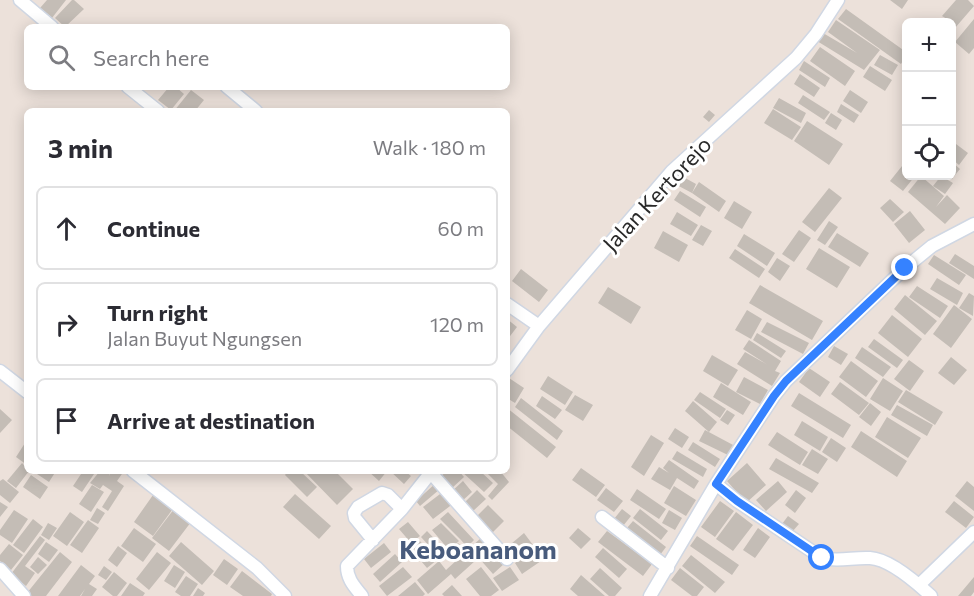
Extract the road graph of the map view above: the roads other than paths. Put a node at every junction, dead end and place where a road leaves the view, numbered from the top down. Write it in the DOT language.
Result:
graph roads {
  1 [pos="20,0"];
  2 [pos="838,0"];
  3 [pos="48,24"];
  4 [pos="132,90"];
  5 [pos="231,90"];
  6 [pos="154,108"];
  7 [pos="252,108"];
  8 [pos="974,224"];
  9 [pos="510,306"];
  10 [pos="539,326"];
  11 [pos="510,366"];
  12 [pos="0,371"];
  13 [pos="24,390"];
  14 [pos="137,474"];
  15 [pos="429,474"];
  16 [pos="433,474"];
  17 [pos="716,484"];
  18 [pos="402,508"];
  19 [pos="602,517"];
  20 [pos="974,532"];
  21 [pos="373,540"];
  22 [pos="507,559"];
  23 [pos="668,568"];
  24 [pos="0,569"];
  25 [pos="10,582"];
  26 [pos="919,585"];
  27 [pos="0,591"];
  28 [pos="24,596"];
  29 [pos="285,596"];
  30 [pos="362,596"];
  31 [pos="650,596"];
  32 [pos="931,596"];
  1 -- 3 [label="street"];
  2 -- 10 [label="street, Jalan Kertorejo"];
  4 -- 6 [label="street"];
  5 -- 7 [label="street"];
  8 -- 17 [label="street"];
  9 -- 10 [label="street"];
  10 -- 11 [label="street, Jalan Kertorejo"];
  12 -- 13 [label="street"];
  14 -- 29 [label="street"];
  15 -- 18 [label="street"];
  16 -- 22 [label="street"];
  17 -- 23 [label="street"];
  17 -- 26 [label="street"];
  18 -- 21 [label="street"];
  18 -- 21 [label="street"];
  19 -- 23 [label="street"];
  20 -- 26 [label="street"];
  21 -- 30 [label="street"];
  23 -- 31 [label="street"];
  24 -- 25 [label="street"];
  25 -- 27 [label="street"];
  25 -- 28 [label="street"];
  26 -- 32 [label="street"];
}
